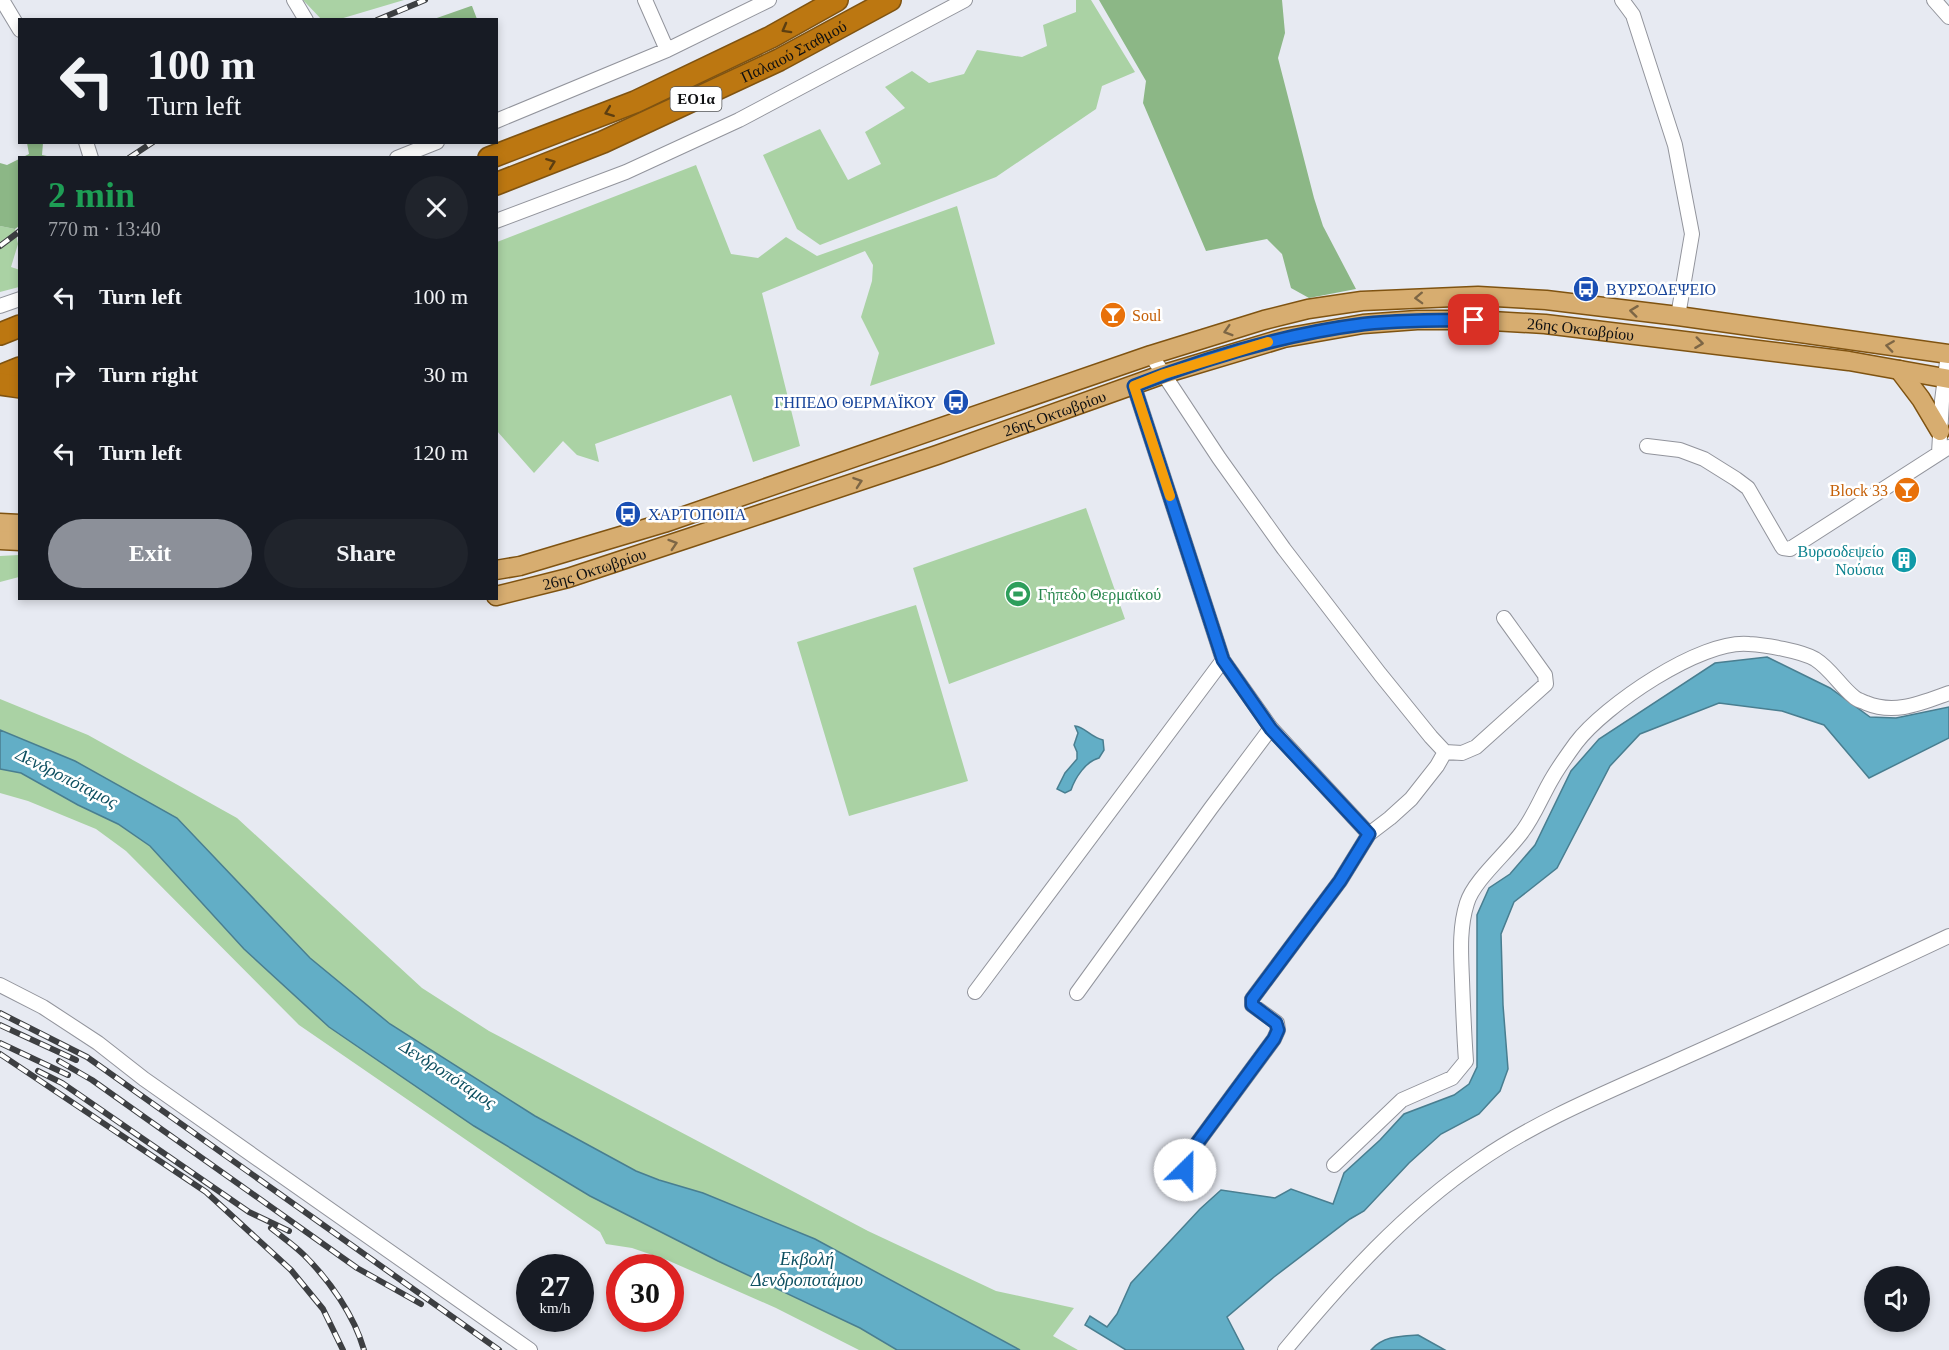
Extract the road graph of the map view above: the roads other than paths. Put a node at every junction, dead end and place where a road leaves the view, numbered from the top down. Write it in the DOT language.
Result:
graph roads {
  1 [pos="2,0"];
  2 [pos="294,0"];
  3 [pos="645,0"];
  4 [pos="769,0"];
  5 [pos="837,0"];
  6 [pos="890,0"];
  7 [pos="965,0"];
  8 [pos="1622,0"];
  9 [pos="1934,0"];
  10 [pos="1949,17"];
  11 [pos="305,18"];
  12 [pos="18,27"];
  13 [pos="667,50"];
  14 [pos="498,119"];
  15 [pos="432,144"];
  16 [pos="402,156"];
  17 [pos="494,156"];
  18 [pos="498,183"];
  19 [pos="498,220"];
  20 [pos="18,300"];
  21 [pos="0,306"];
  22 [pos="1678,316"];
  23 [pos="18,327"];
  24 [pos="0,334"];
  25 [pos="1948,354"];
  26 [pos="1151,355"];
  27 [pos="18,369"];
  28 [pos="1899,370"];
  29 [pos="1164,374"];
  30 [pos="0,376"];
  31 [pos="1947,378"];
  32 [pos="0,384"];
  33 [pos="1134,386"];
  34 [pos="18,387"];
  35 [pos="1943,444"];
  36 [pos="1647,446"];
  37 [pos="0,523"];
  38 [pos="18,524"];
  39 [pos="0,540"];
  40 [pos="18,541"];
  41 [pos="498,570"];
  42 [pos="498,596"];
  43 [pos="1504,618"];
  44 [pos="1223,660"];
  45 [pos="1949,693"];
  46 [pos="1271,729"];
  47 [pos="1445,752"];
  48 [pos="1369,834"];
  49 [pos="1949,936"];
  50 [pos="0,985"];
  51 [pos="975,992"];
  52 [pos="1077,993"];
  53 [pos="1334,1165"];
  54 [pos="1183,1184"];
  55 [pos="1289,1345"];
  56 [pos="530,1350"];
  1 -- 12 [label="street"];
  2 -- 11 [label="street"];
  3 -- 13 [label="street"];
  4 -- 13 [label="street"];
  5 -- 17 [label="highway, Παλαιού Σταθμού / ΕΟ1α, one-way"];
  18 -- 6 [label="highway, Παλαιού Σταθμού / ΕΟ1α, one-way"];
  7 -- 19 [label="street"];
  8 -- 22 [label="street"];
  9 -- 10 [label="street"];
  13 -- 14 [label="street"];
  15 -- 16 [label="street"];
  20 -- 21 [label="street"];
  25 -- 22 [label="main road, 26ης Οκτωβρίου, one-way"];
  22 -- 26 [label="main road, 26ης Οκτωβρίου, one-way"];
  23 -- 24 [label="highway"];
  25 -- 31 [label="street"];
  26 -- 29 [label="street"];
  26 -- 41 [label="main road, 26ης Οκτωβρίου"];
  27 -- 30 [label="highway"];
  29 -- 28 [label="main road, 26ης Οκτωβρίου, one-way"];
  28 -- 31 [label="main road, 26ης Οκτωβρίου"];
  28 -- 35 [label="main road"];
  29 -- 33 [label="main road, 26ης Οκτωβρίου"];
  29 -- 47 [label="street"];
  31 -- 35 [label="street"];
  32 -- 34 [label="highway"];
  42 -- 33 [label="main road, 26ης Οκτωβρίου, one-way"];
  33 -- 44 [label="street"];
  35 -- 36 [label="street"];
  37 -- 38 [label="main road"];
  39 -- 40 [label="main road"];
  43 -- 47 [label="street"];
  44 -- 46 [label="street"];
  44 -- 51 [label="street"];
  45 -- 53 [label="street"];
  46 -- 48 [label="street"];
  46 -- 52 [label="street"];
  47 -- 48 [label="street"];
  48 -- 54 [label="street"];
  49 -- 55 [label="street"];
  50 -- 56 [label="street"];
}
